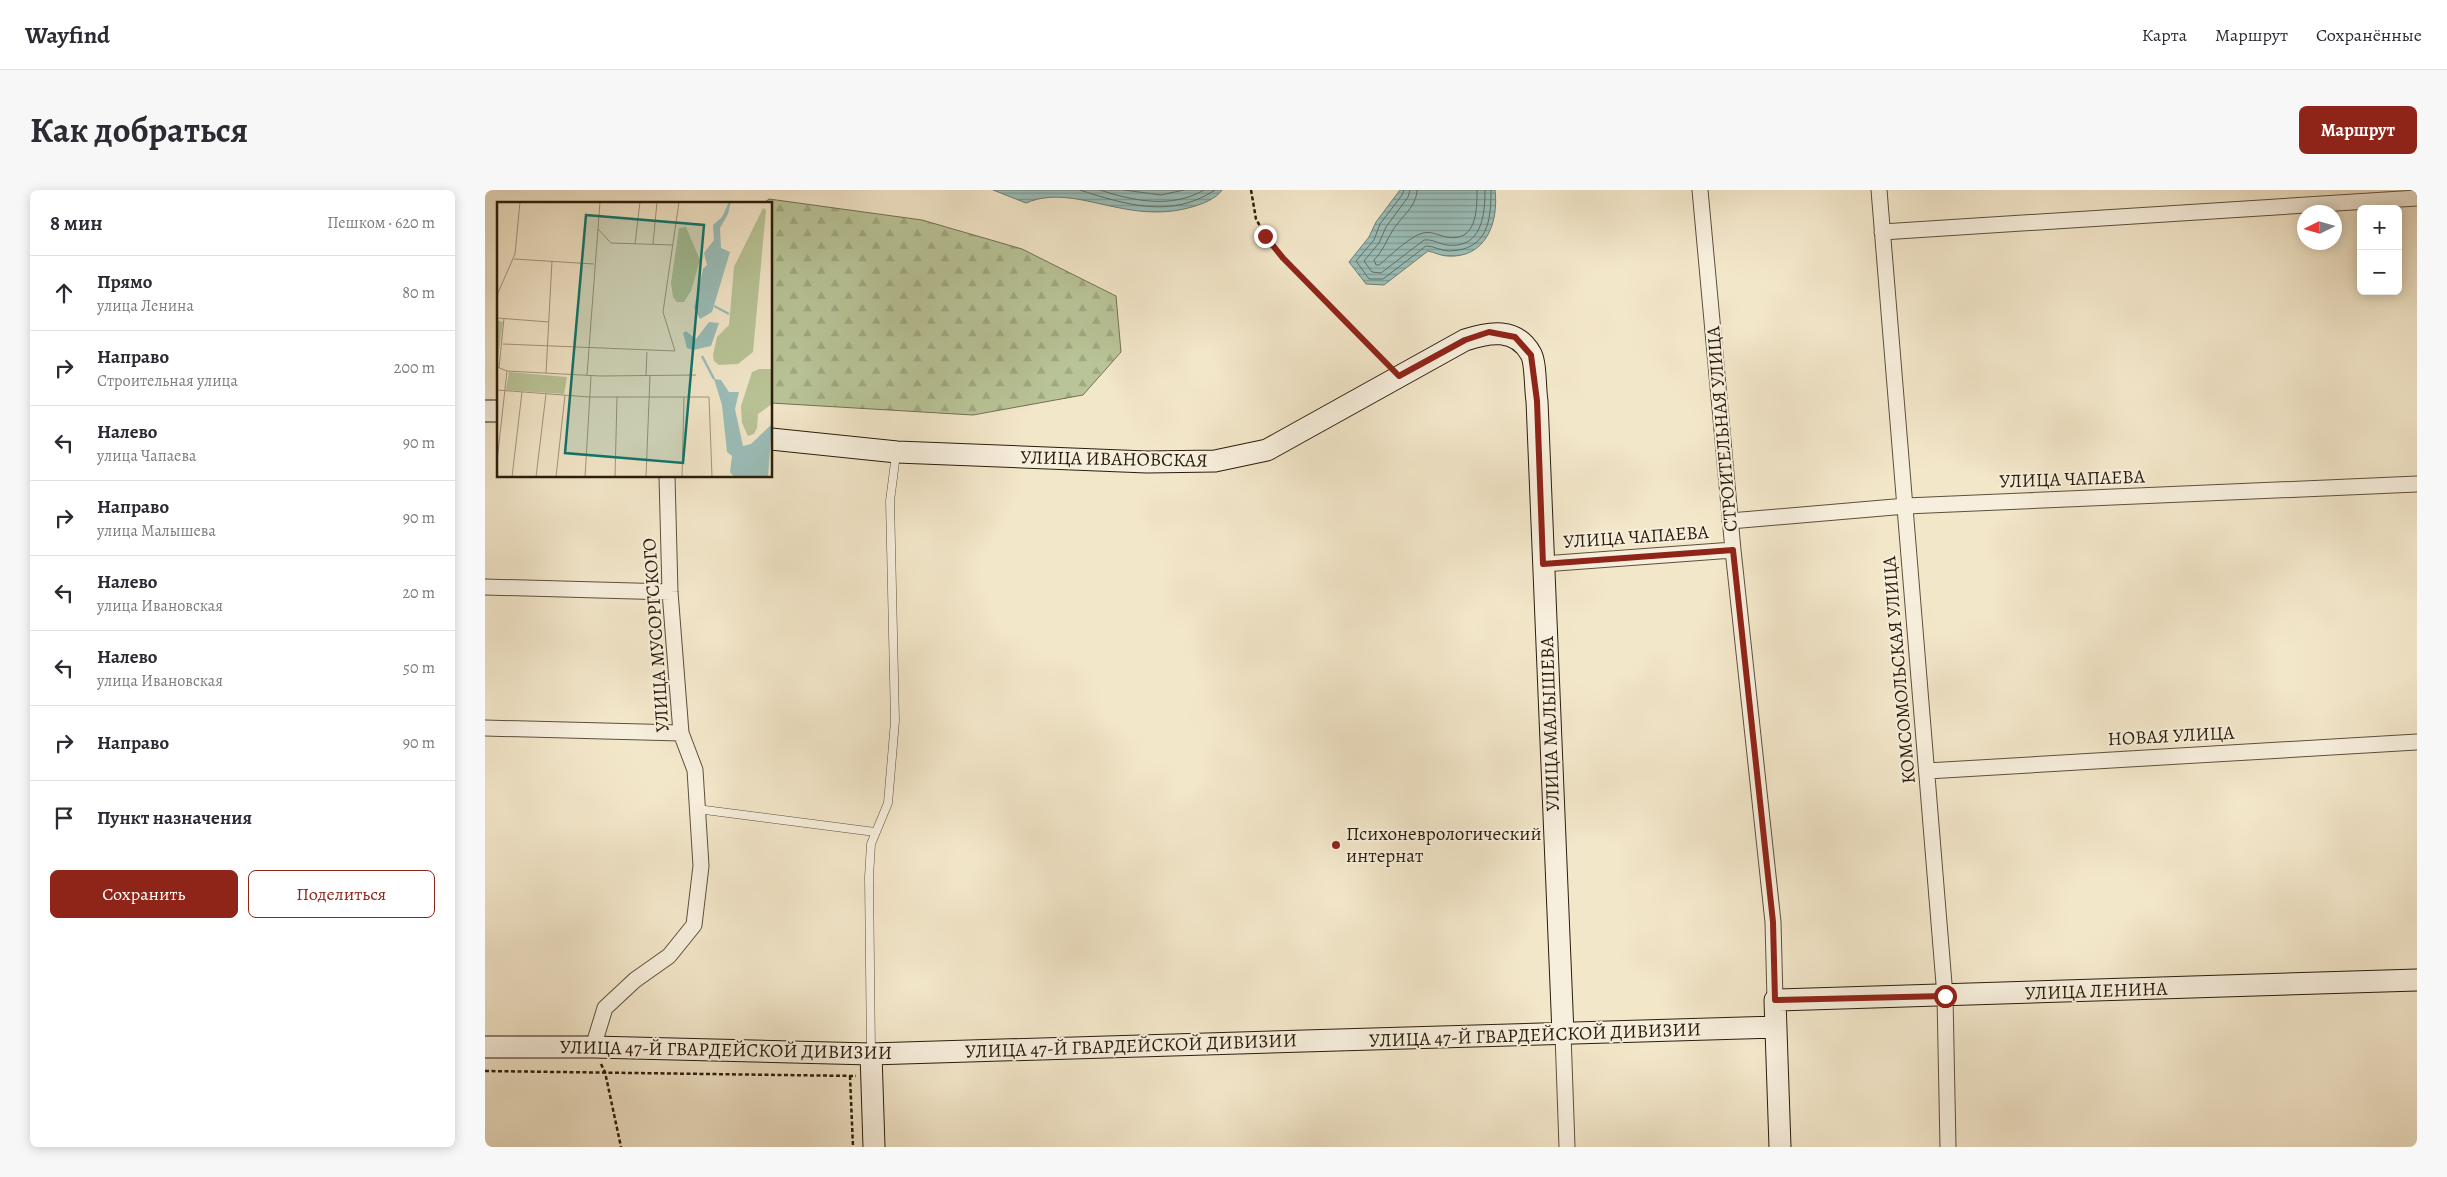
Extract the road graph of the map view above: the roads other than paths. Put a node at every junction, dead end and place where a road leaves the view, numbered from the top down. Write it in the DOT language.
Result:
graph roads {
  1 [pos="1700,190"];
  2 [pos="1879,190"];
  3 [pos="2417,198"];
  4 [pos="1882,232"];
  5 [pos="1515,337"];
  6 [pos="773,439"];
  7 [pos="897,452"];
  8 [pos="667,478"];
  9 [pos="2417,484"];
  10 [pos="1906,506"];
  11 [pos="1730,522"];
  12 [pos="1733,550"];
  13 [pos="1543,564"];
  14 [pos="485,588"];
  15 [pos="669,592"];
  16 [pos="485,728"];
  17 [pos="681,733"];
  18 [pos="2417,742"];
  19 [pos="1927,771"];
  20 [pos="697,810"];
  21 [pos="875,832"];
  22 [pos="2417,980"];
  23 [pos="1945,996"];
  24 [pos="1775,1000"];
  25 [pos="1776,1027"];
  26 [pos="1563,1034"];
  27 [pos="593,1046"];
  28 [pos="485,1047"];
  29 [pos="871,1064"];
  30 [pos="874,1147"];
  31 [pos="1567,1147"];
  32 [pos="1780,1147"];
  33 [pos="1948,1147"];
  1 -- 11 [label="street, СТРОИТЕЛЬНАЯ УЛИЦА"];
  2 -- 4 [label="street, КОМСОМОЛЬСКАЯ УЛИЦА"];
  3 -- 4 [label="street"];
  4 -- 10 [label="street, КОМСОМОЛЬСКАЯ УЛИЦА"];
  5 -- 7 [label="street, УЛИЦА ИВАНОВСКАЯ"];
  5 -- 13 [label="street, УЛИЦА МАЛЫШЕВА"];
  6 -- 7 [label="street, УЛИЦА ИВАНОВСКАЯ"];
  7 -- 21 [label="lane"];
  8 -- 15 [label="street, УЛИЦА МУСОРГСКОГО"];
  9 -- 10 [label="street, УЛИЦА ЧАПАЕВА"];
  10 -- 11 [label="street, УЛИЦА ЧАПАЕВА"];
  10 -- 19 [label="street, КОМСОМОЛЬСКАЯ УЛИЦА"];
  11 -- 12 [label="street, СТРОИТЕЛЬНАЯ УЛИЦА"];
  12 -- 13 [label="street, УЛИЦА ЧАПАЕВА"];
  12 -- 24 [label="street, СТРОИТЕЛЬНАЯ УЛИЦА"];
  13 -- 26 [label="street, УЛИЦА МАЛЫШЕВА"];
  14 -- 15 [label="street"];
  15 -- 17 [label="street, УЛИЦА МУСОРГСКОГО"];
  16 -- 17 [label="street"];
  17 -- 20 [label="street, УЛИЦА МУСОРГСКОГО"];
  18 -- 19 [label="street, НОВАЯ УЛИЦА"];
  19 -- 23 [label="street, КОМСОМОЛЬСКАЯ УЛИЦА"];
  20 -- 21 [label="lane"];
  20 -- 27 [label="street, УЛИЦА МУСОРГСКОГО"];
  21 -- 29 [label="lane"];
  22 -- 23 [label="street, УЛИЦА ЛЕНИНА"];
  23 -- 24 [label="street, УЛИЦА ЛЕНИНА"];
  23 -- 33 [label="street, КОМСОМОЛЬСКАЯ УЛИЦА"];
  24 -- 25 [label="street, СТРОИТЕЛЬНАЯ УЛИЦА"];
  25 -- 26 [label="street, УЛИЦА 47-Й ГВАРДЕЙСКОЙ ДИВИЗИИ"];
  25 -- 32 [label="street, СТРОИТЕЛЬНАЯ УЛИЦА"];
  26 -- 29 [label="street, УЛИЦА 47-Й ГВАРДЕЙСКОЙ ДИВИЗИИ"];
  26 -- 31 [label="street, УЛИЦА МАЛЫШЕВА"];
  27 -- 28 [label="street, УЛИЦА 47-Й ГВАРДЕЙСКОЙ ДИВИЗИИ"];
  27 -- 29 [label="street, УЛИЦА 47-Й ГВАРДЕЙСКОЙ ДИВИЗИИ"];
  29 -- 30 [label="street"];
}
